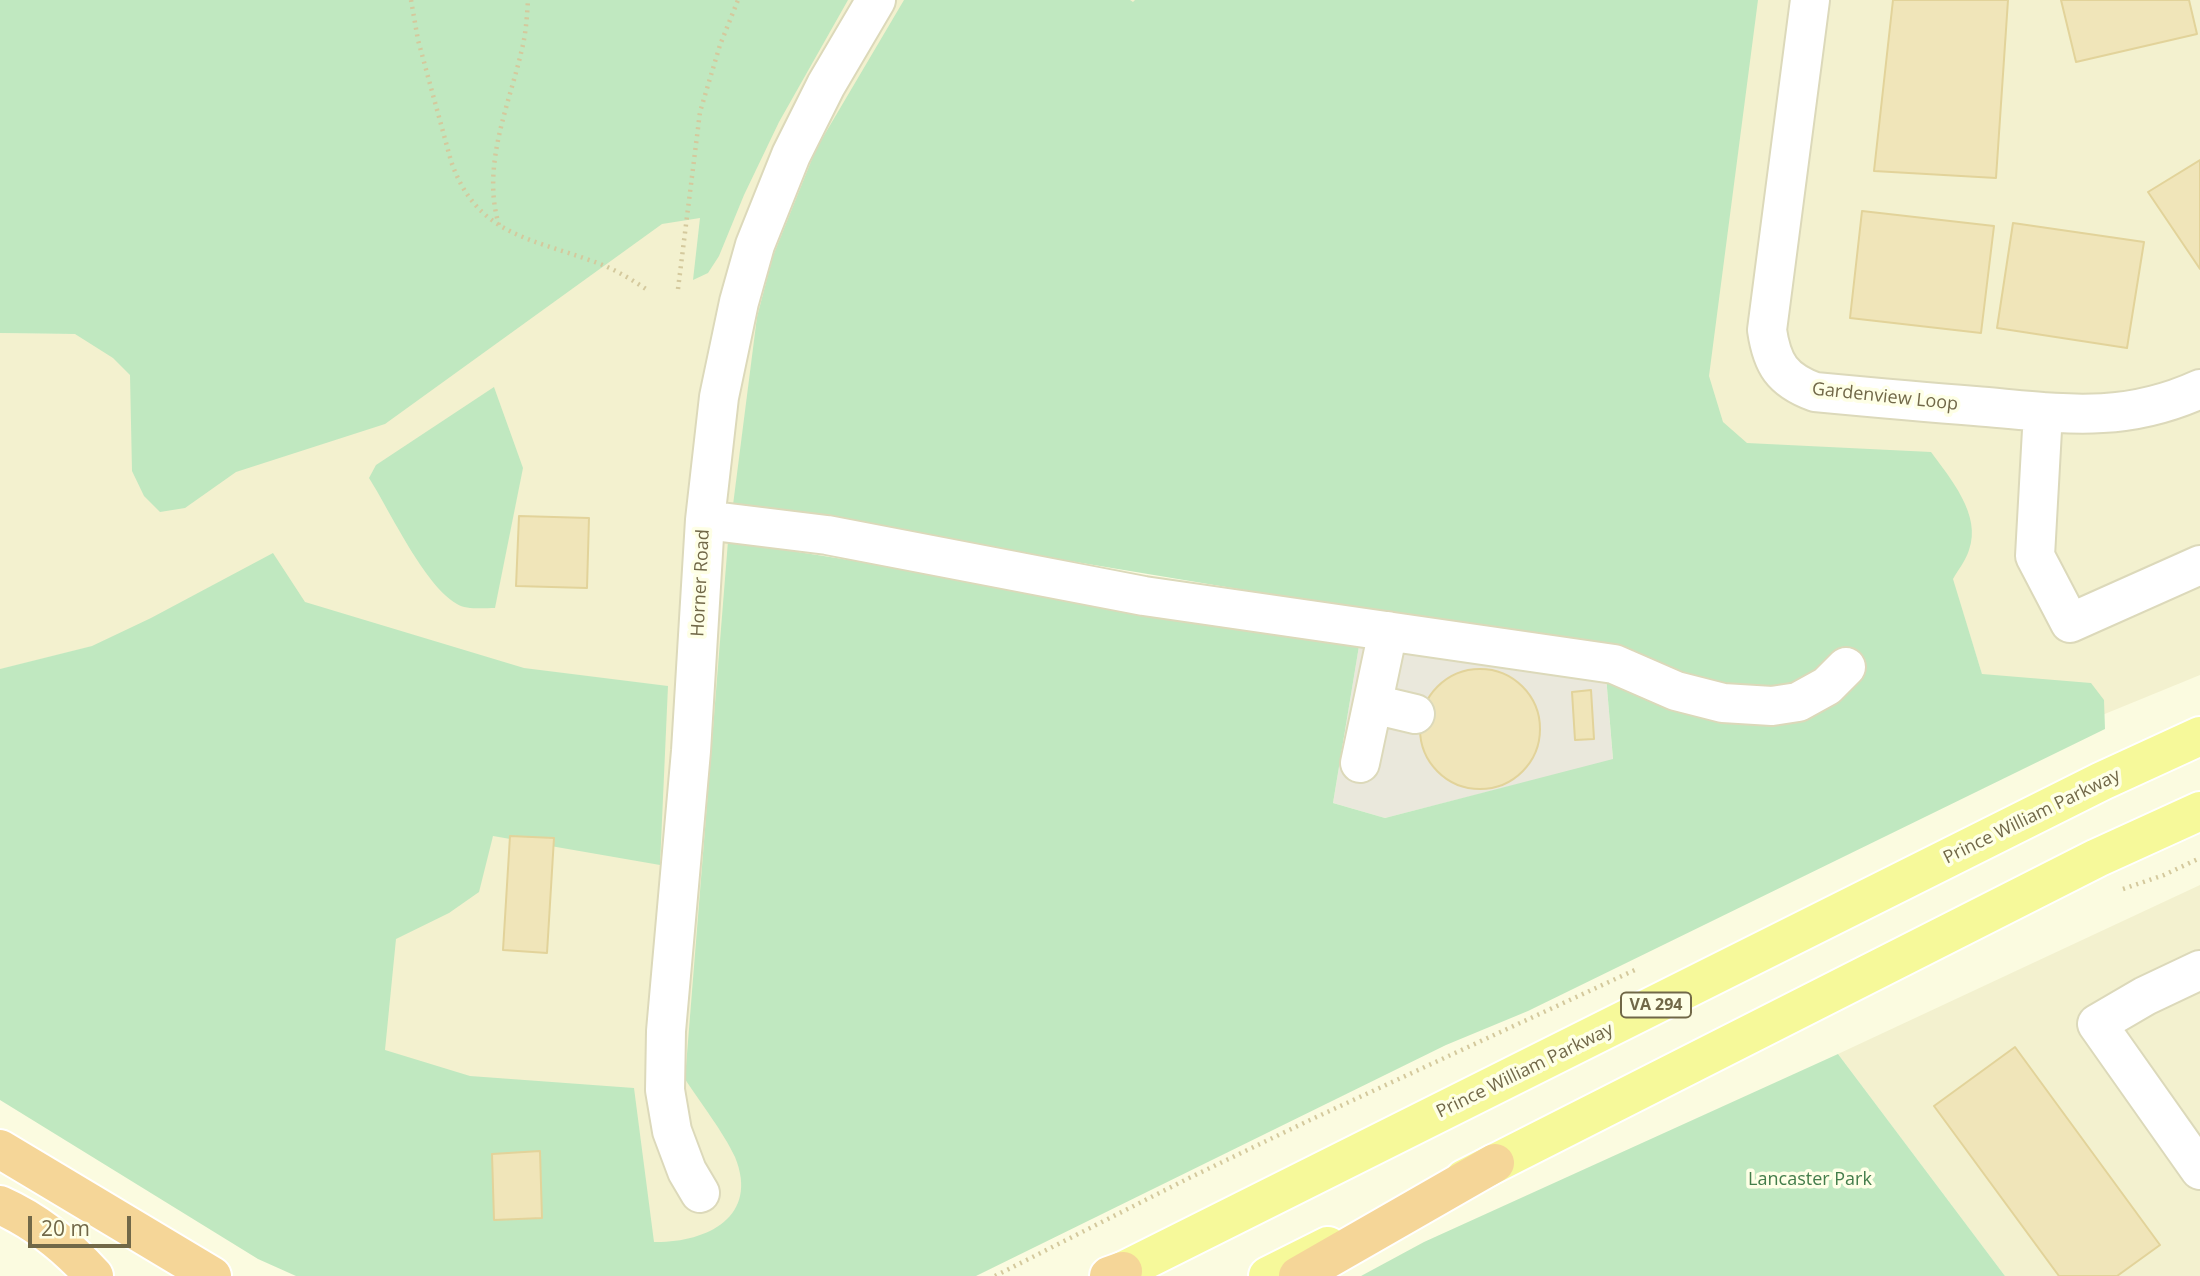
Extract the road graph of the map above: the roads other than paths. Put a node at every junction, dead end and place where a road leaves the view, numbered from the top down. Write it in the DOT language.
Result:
graph roads {
  1 [pos="876,0"];
  2 [pos="1810,0"];
  3 [pos="2196,401"];
  4 [pos="2043,412"];
  5 [pos="705,520"];
  6 [pos="2200,565"];
  7 [pos="1388,631"];
  8 [pos="1846,667"];
  9 [pos="1373,704"];
  10 [pos="1415,714"];
  11 [pos="2200,736"];
  12 [pos="1360,763"];
  13 [pos="2200,811"];
  14 [pos="2200,970"];
  15 [pos="0,1149"];
  16 [pos="1495,1163"];
  17 [pos="2200,1170"];
  18 [pos="700,1193"];
  19 [pos="0,1205"];
  20 [pos="1115,1274"];
  21 [pos="94,1276"];
  22 [pos="212,1276"];
  23 [pos="1268,1276"];
  24 [pos="1298,1276"];
  1 -- 5 [label="street, Horner Road"];
  2 -- 4 [label="street, Gardenview Loop"];
  3 -- 4 [label="street, Gardenview Loop"];
  4 -- 6 [label="street"];
  5 -- 7 [label="street"];
  5 -- 18 [label="street, Horner Road"];
  7 -- 8 [label="street"];
  7 -- 9 [label="street"];
  9 -- 10 [label="street"];
  9 -- 12 [label="street"];
  11 -- 20 [label="main road, Prince William Parkway / VA 294"];
  13 -- 16 [label="main road"];
  14 -- 17 [label="street"];
  15 -- 22 [label="highway"];
  16 -- 23 [label="main road"];
  16 -- 24 [label="highway"];
  19 -- 21 [label="highway"];
}
